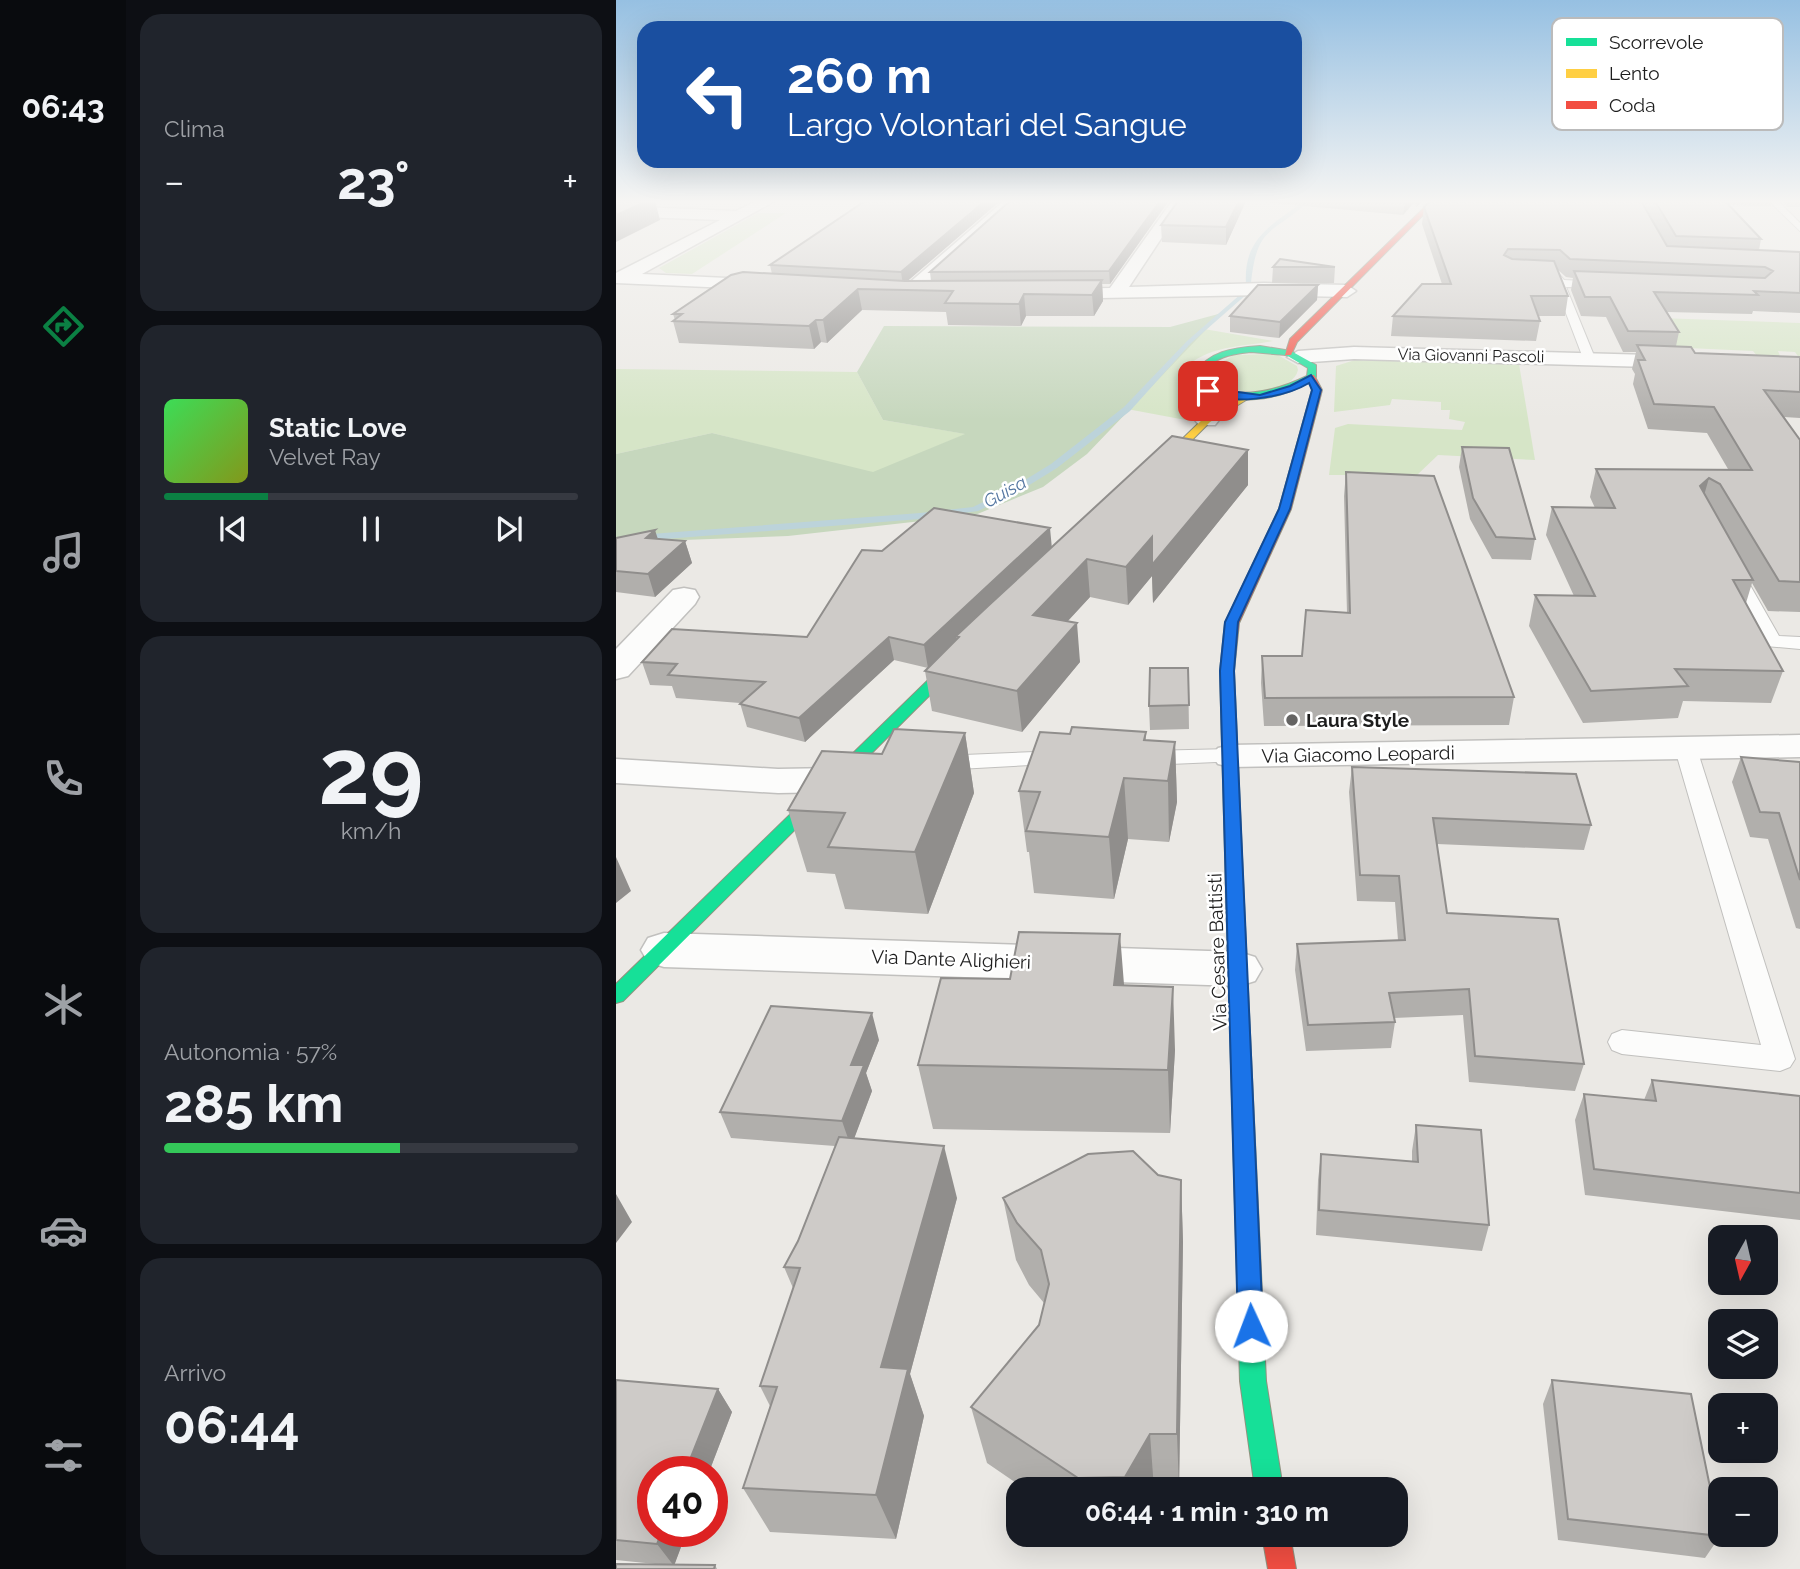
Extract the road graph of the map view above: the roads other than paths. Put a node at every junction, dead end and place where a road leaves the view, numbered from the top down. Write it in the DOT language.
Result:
graph roads {
  1 [pos="762,274"];
  2 [pos="925,274"];
  3 [pos="1128,274"];
  4 [pos="1363,274"];
  5 [pos="1557,274"];
  6 [pos="618,278"];
  7 [pos="1560,283"];
  8 [pos="747,285"];
  9 [pos="1614,285"];
  10 [pos="788,287"];
  11 [pos="1347,291"];
  12 [pos="1115,293"];
  13 [pos="936,294"];
  14 [pos="1033,295"];
  15 [pos="1589,358"];
  16 [pos="1301,359"];
  17 [pos="1711,362"];
  18 [pos="1208,391"];
  19 [pos="1253,397"];
  20 [pos="1207,420"];
  21 [pos="1308,428"];
  22 [pos="1143,482"];
  23 [pos="1727,560"];
  24 [pos="684,597"];
  25 [pos="980,636"];
  26 [pos="1800,643"];
  27 [pos="616,669"];
  28 [pos="1685,746"];
  29 [pos="1800,746"];
  30 [pos="1231,756"];
  31 [pos="1083,758"];
  32 [pos="1124,758"];
  33 [pos="914,765"];
  34 [pos="616,771"];
  35 [pos="874,772"];
  36 [pos="834,780"];
  37 [pos="664,950"];
  38 [pos="1239,968"];
  39 [pos="616,996"];
  40 [pos="1622,1042"];
  41 [pos="1267,1477"];
  42 [pos="1278,1547"];
  43 [pos="1282,1569"];
  1 -- 8 [label="street"];
  2 -- 13 [label="street"];
  3 -- 12 [label="street"];
  4 -- 11 [label="street"];
  5 -- 7 [label="lane"];
  6 -- 8 [label="street"];
  7 -- 9 [label="lane"];
  7 -- 15 [label="lane"];
  8 -- 10 [label="street"];
  11 -- 12 [label="street"];
  11 -- 16 [label="street"];
  12 -- 14 [label="street"];
  15 -- 16 [label="street, Via Giovanni Pascoli"];
  15 -- 17 [label="street, Via Giovanni Pascoli"];
  16 -- 18 [label="street"];
  16 -- 19 [label="street"];
  16 -- 21 [label="street, Via Cesare Battisti"];
  18 -- 19 [label="street"];
  18 -- 20 [label="street"];
  19 -- 20 [label="street"];
  19 -- 21 [label="street"];
  20 -- 22 [label="street"];
  21 -- 30 [label="street, Via Cesare Battisti"];
  23 -- 26 [label="lane"];
  24 -- 27 [label="street"];
  25 -- 36 [label="street"];
  28 -- 29 [label="street, Via Giacomo Leopardi"];
  28 -- 30 [label="street, Via Giacomo Leopardi"];
  28 -- 40 [label="lane"];
  30 -- 32 [label="lane, Via Giacomo Leopardi"];
  30 -- 38 [label="street, Via Cesare Battisti"];
  31 -- 33 [label="lane"];
  34 -- 36 [label="street"];
  35 -- 36 [label="lane"];
  36 -- 37 [label="street"];
  37 -- 38 [label="street, Via Dante Alighieri"];
  37 -- 39 [label="street"];
  38 -- 41 [label="street, Via Cesare Battisti"];
  42 -- 43 [label="street"];
}
